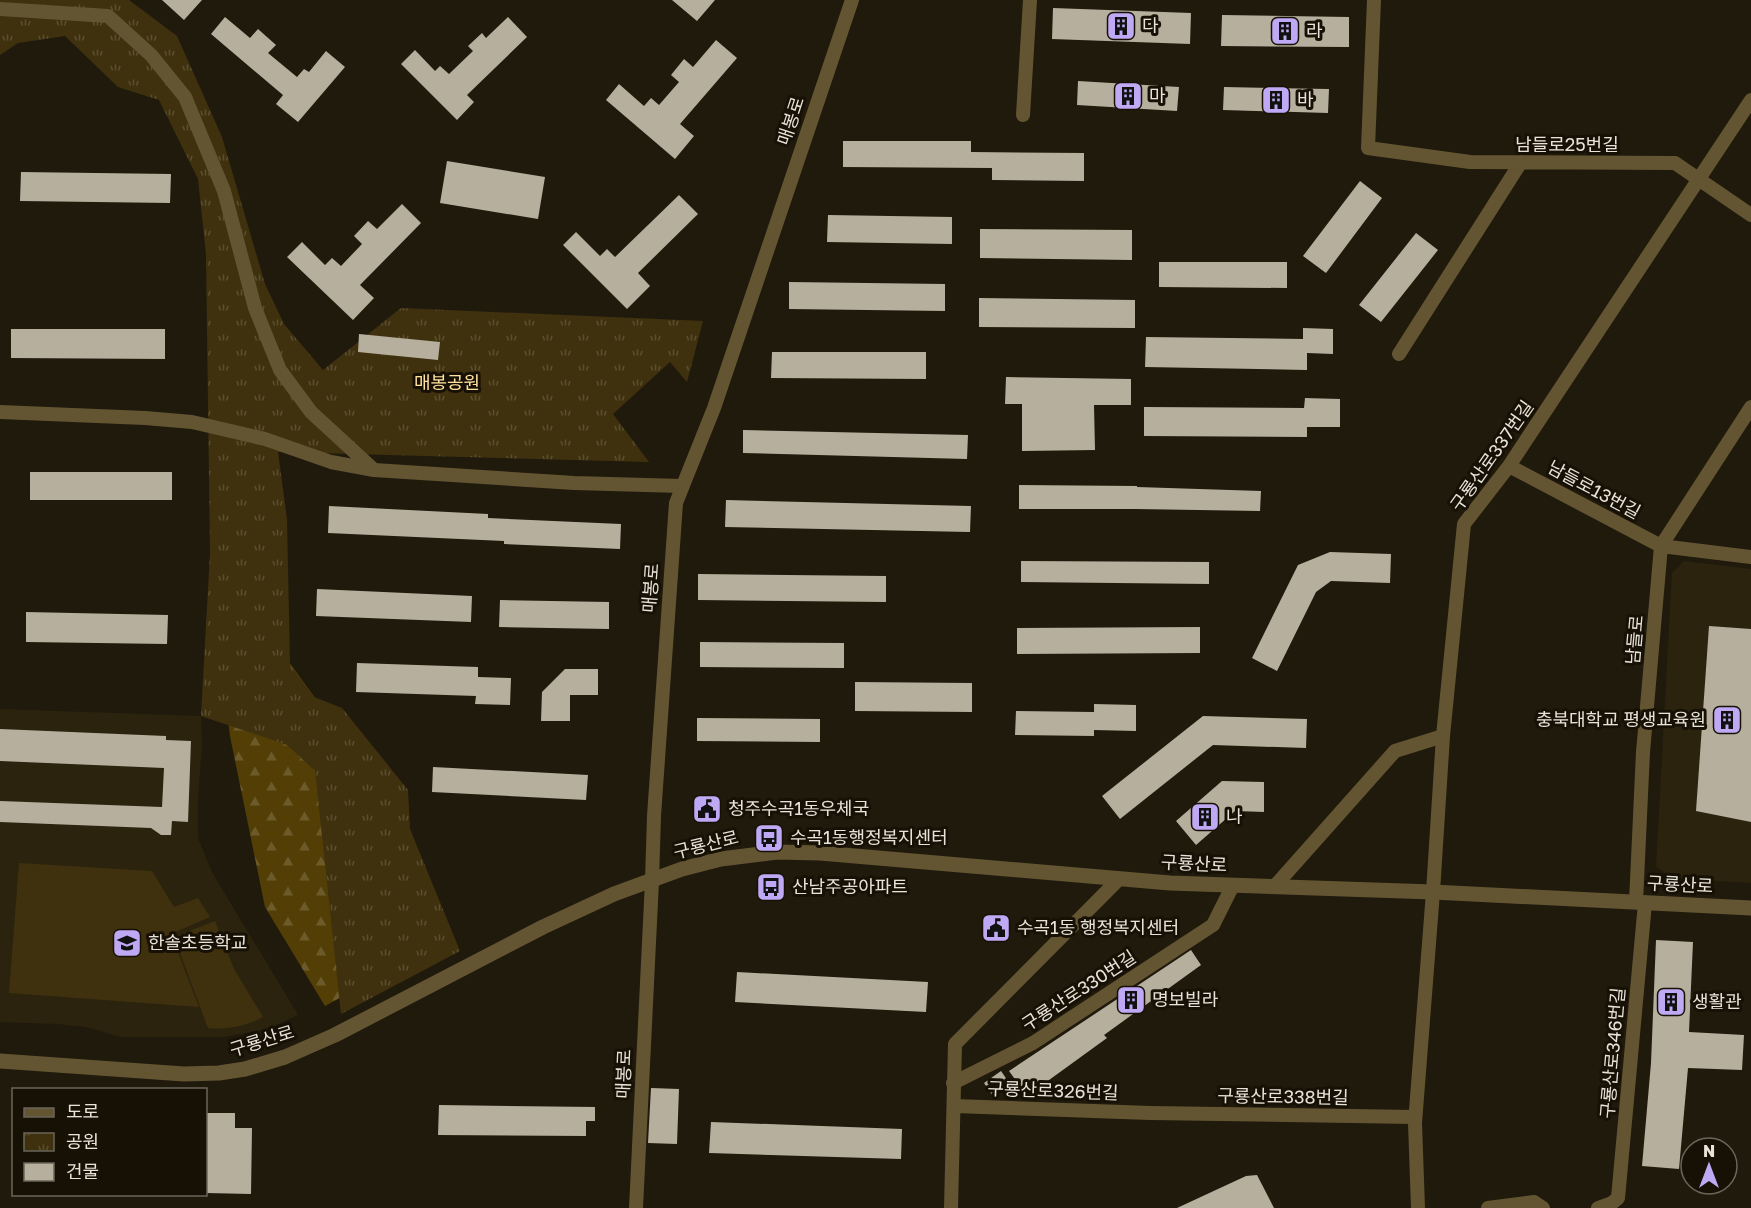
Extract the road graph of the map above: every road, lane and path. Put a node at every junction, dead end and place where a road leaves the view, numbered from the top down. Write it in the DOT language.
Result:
graph roads {
  1 [pos="852,0"];
  2 [pos="1030,0"];
  3 [pos="1374,0"];
  4 [pos="0,9"];
  5 [pos="1751,100"];
  6 [pos="1023,115"];
  7 [pos="1521,162"];
  8 [pos="1700,179"];
  9 [pos="1751,215"];
  10 [pos="1399,354"];
  11 [pos="1751,407"];
  12 [pos="0,412"];
  13 [pos="1509,466"];
  14 [pos="374,470"];
  15 [pos="682,486"];
  16 [pos="1661,546"];
  17 [pos="1751,557"];
  18 [pos="1443,736"];
  19 [pos="1119,879"];
  20 [pos="652,881"];
  21 [pos="1233,885"];
  22 [pos="1274,887"];
  23 [pos="1433,892"];
  24 [pos="1640,903"];
  25 [pos="1751,908"];
  26 [pos="0,1061"];
  27 [pos="953,1083"];
  28 [pos="954,1106"];
  29 [pos="1150,1113"];
  30 [pos="1415,1117"];
  31 [pos="636,1208"];
  32 [pos="951,1208"];
  33 [pos="1418,1208"];
  34 [pos="1488,1208"];
  35 [pos="1543,1208"];
  36 [pos="1598,1208"];
  1 -- 15 [label="street, 매봉로"];
  2 -- 6 [label="street"];
  3 -- 7 [label="street, 남들로25번길"];
  4 -- 14 [label="street"];
  5 -- 8 [label="street, 구룡산로337번길"];
  7 -- 8 [label="street, 남들로25번길"];
  7 -- 10 [label="street"];
  8 -- 9 [label="street, 남들로25번길"];
  8 -- 13 [label="street, 구룡산로337번길"];
  11 -- 16 [label="street, 남들로"];
  12 -- 14 [label="street"];
  13 -- 16 [label="street, 남들로13번길"];
  13 -- 18 [label="street, 구룡산로337번길"];
  14 -- 15 [label="street"];
  15 -- 20 [label="street, 매봉로"];
  16 -- 17 [label="street"];
  16 -- 24 [label="street, 남들로"];
  18 -- 22 [label="street"];
  18 -- 23 [label="street, 구룡산로337번길"];
  19 -- 20 [label="street, 구룡산로"];
  19 -- 21 [label="street, 구룡산로"];
  19 -- 27 [label="street"];
  20 -- 26 [label="street, 구룡산로"];
  20 -- 31 [label="street, 매봉로"];
  21 -- 22 [label="street, 구룡산로"];
  21 -- 27 [label="street, 구룡산로330번길"];
  22 -- 23 [label="street, 구룡산로"];
  23 -- 24 [label="street, 구룡산로"];
  23 -- 30 [label="street"];
  24 -- 25 [label="street, 구룡산로"];
  24 -- 36 [label="street, 구룡산로346번길"];
  27 -- 28 [label="street"];
  28 -- 29 [label="street, 구룡산로326번길"];
  28 -- 32 [label="street"];
  29 -- 30 [label="street, 구룡산로338번길"];
  30 -- 33 [label="street"];
  34 -- 35 [label="street"];
}
